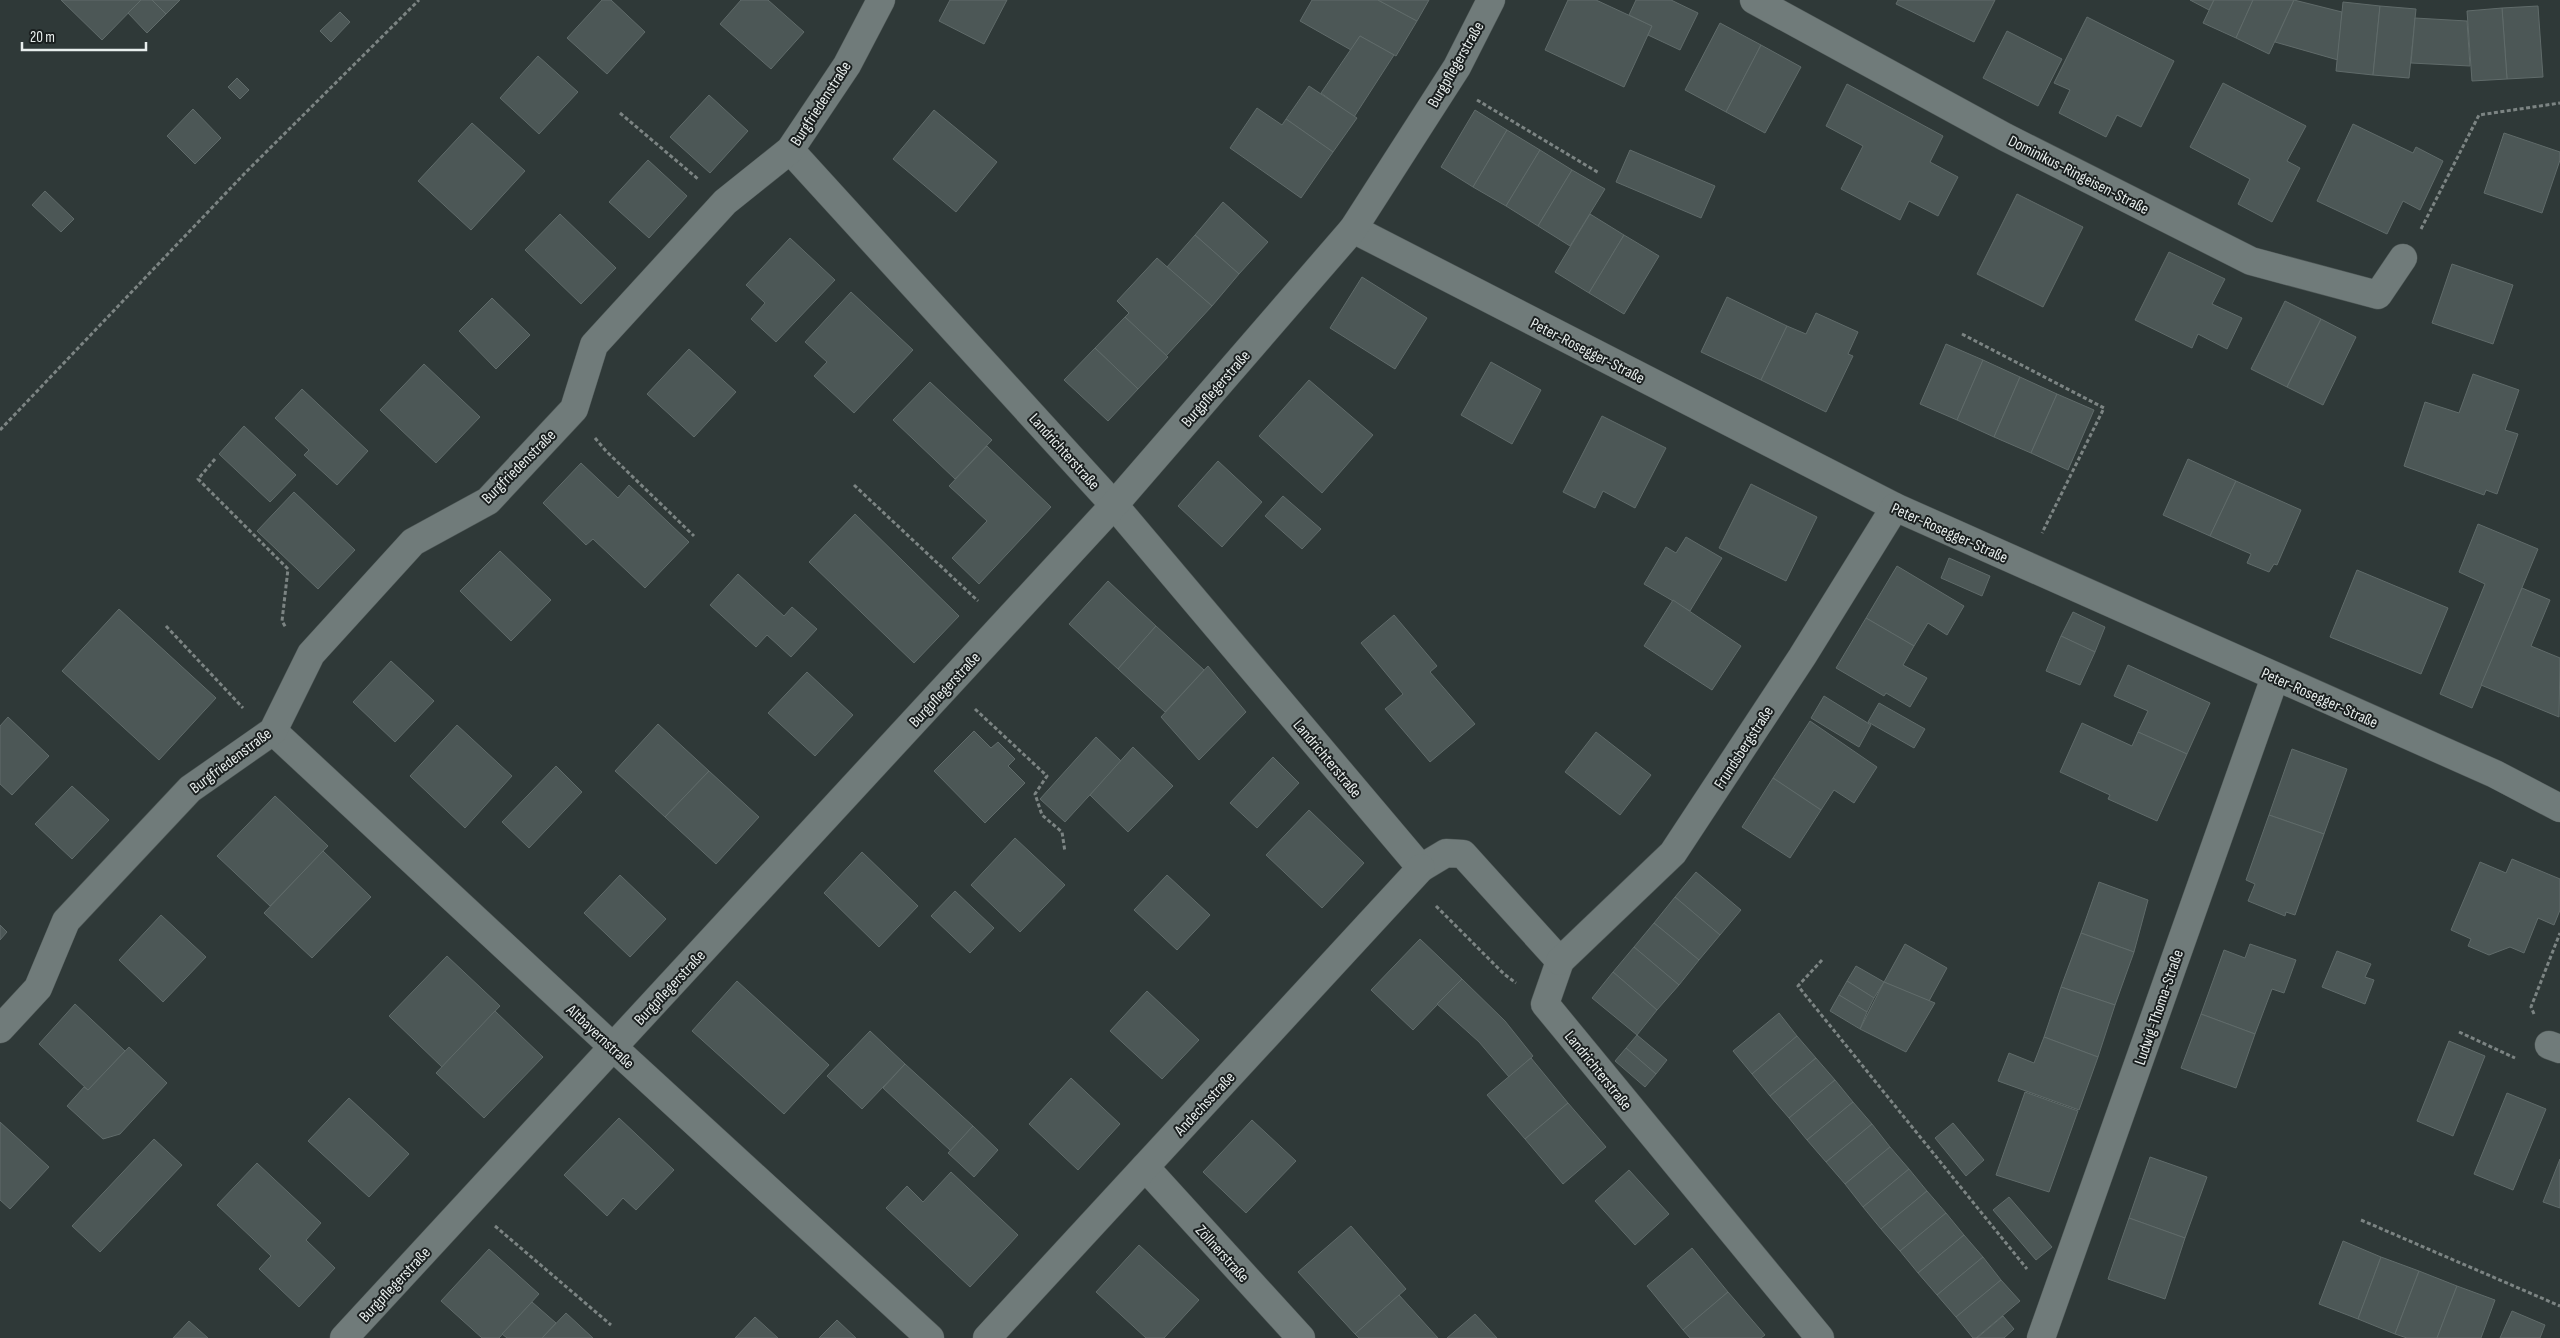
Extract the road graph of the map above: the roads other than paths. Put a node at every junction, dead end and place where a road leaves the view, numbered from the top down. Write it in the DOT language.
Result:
graph roads {
  1 [pos="881,0"];
  2 [pos="1491,0"];
  3 [pos="1754,0"];
  4 [pos="790,150"];
  5 [pos="1353,229"];
  6 [pos="2404,258"];
  7 [pos="1114,505"];
  8 [pos="1895,507"];
  9 [pos="2275,677"];
  10 [pos="271,733"];
  11 [pos="2560,808"];
  12 [pos="1421,868"];
  13 [pos="1560,961"];
  14 [pos="0,1029"];
  15 [pos="614,1048"];
  16 [pos="1145,1167"];
  17 [pos="344,1338"];
  18 [pos="930,1338"];
  19 [pos="987,1338"];
  20 [pos="1300,1338"];
  21 [pos="1820,1338"];
  22 [pos="2041,1338"];
  1 -- 4 [label="street, Burgfriedenstraße"];
  2 -- 5 [label="street, Burgpflegerstraße"];
  3 -- 6 [label="street, Dominikus-Ringeisen-Straße"];
  4 -- 7 [label="street, Landrichterstraße"];
  4 -- 10 [label="street, Burgfriedenstraße"];
  5 -- 7 [label="street, Burgpflegerstraße"];
  5 -- 8 [label="street, Peter-Rosegger-Straße"];
  7 -- 12 [label="street, Landrichterstraße"];
  7 -- 15 [label="street, Burgpflegerstraße"];
  8 -- 9 [label="street, Peter-Rosegger-Straße"];
  8 -- 13 [label="street, Frundsbergstraße"];
  9 -- 11 [label="street, Peter-Rosegger-Straße"];
  9 -- 22 [label="street, Ludwig-Thoma-Straße"];
  10 -- 14 [label="street, Burgfriedenstraße"];
  10 -- 15 [label="street, Altbayernstraße"];
  12 -- 13 [label="street"];
  12 -- 16 [label="street, Andechsstraße"];
  13 -- 21 [label="street, Landrichterstraße"];
  15 -- 17 [label="street, Burgpflegerstraße"];
  15 -- 18 [label="street, Altbayernstraße"];
  16 -- 19 [label="street, Andechsstraße"];
  16 -- 20 [label="street, Zöllnerstraße"];
}
